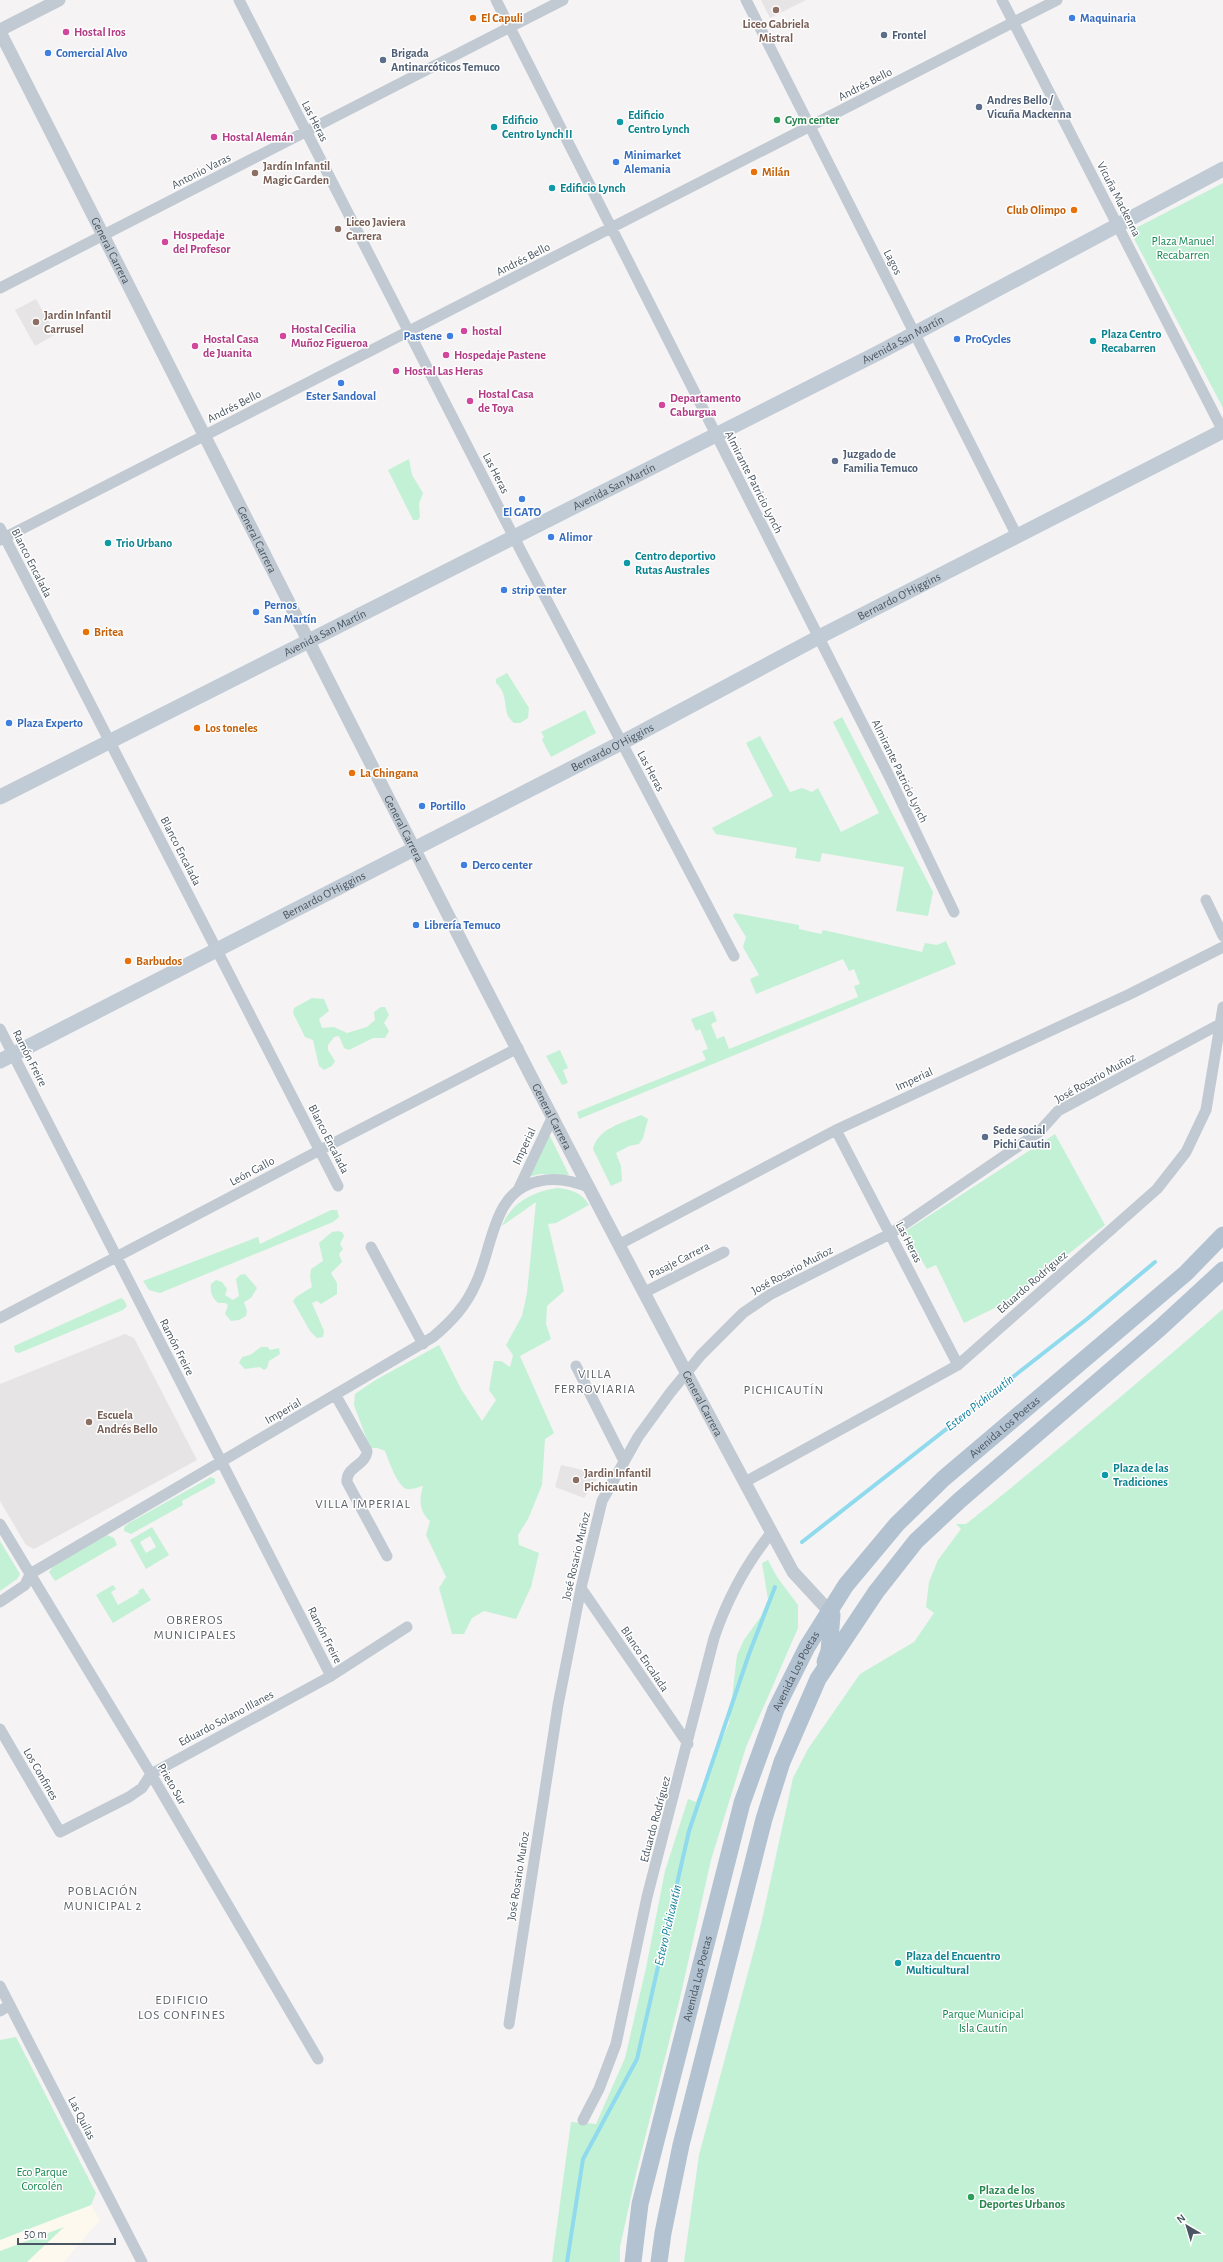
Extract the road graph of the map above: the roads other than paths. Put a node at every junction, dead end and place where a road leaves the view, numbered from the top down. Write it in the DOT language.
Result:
graph roads {
  1 [pos="59,0"];
  2 [pos="239,0"];
  3 [pos="496,0"];
  4 [pos="563,0"];
  5 [pos="746,0"];
  6 [pos="1002,0"];
  7 [pos="1057,0"];
  8 [pos="1014,23"];
  9 [pos="510,27"];
  10 [pos="0,31"];
  11 [pos="810,127"];
  12 [pos="306,132"];
  13 [pos="1223,169"];
  14 [pos="1117,225"];
  15 [pos="612,228"];
  16 [pos="104,235"];
  17 [pos="0,288"];
  18 [pos="409,332"];
  19 [pos="915,333"];
  20 [pos="1223,431"];
  21 [pos="716,435"];
  22 [pos="205,436"];
  23 [pos="2,535"];
  24 [pos="1017,536"];
  25 [pos="514,537"];
  26 [pos="818,637"];
  27 [pos="308,641"];
  28 [pos="110,741"];
  29 [pos="621,743"];
  30 [pos="0,797"];
  31 [pos="414,849"];
  32 [pos="1206,900"];
  33 [pos="954,912"];
  34 [pos="1223,936"];
  35 [pos="1223,947"];
  36 [pos="216,949"];
  37 [pos="734,956"];
  38 [pos="1223,1007"];
  39 [pos="1220,1024"];
  40 [pos="0,1029"];
  41 [pos="518,1048"];
  42 [pos="6,1058"];
  43 [pos="553,1116"];
  44 [pos="836,1130"];
  45 [pos="320,1150"];
  46 [pos="338,1186"];
  47 [pos="519,1188"];
  48 [pos="590,1188"];
  49 [pos="890,1234"];
  50 [pos="1223,1235"];
  51 [pos="620,1244"];
  52 [pos="371,1247"];
  53 [pos="724,1252"];
  54 [pos="116,1257"];
  55 [pos="1223,1270"];
  56 [pos="645,1292"];
  57 [pos="0,1318"];
  58 [pos="423,1344"];
  59 [pos="958,1365"];
  60 [pos="576,1366"];
  61 [pos="688,1372"];
  62 [pos="336,1396"];
  63 [pos="624,1461"];
  64 [pos="221,1463"];
  65 [pos="745,1482"];
  66 [pos="0,1524"];
  67 [pos="771,1533"];
  68 [pos="387,1556"];
  69 [pos="30,1574"];
  70 [pos="582,1588"];
  71 [pos="0,1602"];
  72 [pos="829,1611"];
  73 [pos="406,1627"];
  74 [pos="331,1676"];
  75 [pos="818,1679"];
  76 [pos="0,1729"];
  77 [pos="688,1744"];
  78 [pos="151,1774"];
  79 [pos="60,1832"];
  80 [pos="0,1986"];
  81 [pos="5,2008"];
  82 [pos="508,2024"];
  83 [pos="318,2059"];
  84 [pos="583,2120"];
  85 [pos="142,2262"];
  86 [pos="633,2262"];
  87 [pos="659,2262"];
  1 -- 10 [label="street"];
  2 -- 12 [label="street, Las Heras"];
  3 -- 9 [label="street, Almirante Patricio Lynch"];
  4 -- 9 [label="street, Antonio Varas"];
  5 -- 11 [label="street, Lagos"];
  6 -- 8 [label="street, Vicuña Mackenna"];
  7 -- 8 [label="street, Andrés Bello"];
  8 -- 11 [label="street, Andrés Bello"];
  8 -- 14 [label="street, Vicuña Mackenna"];
  9 -- 12 [label="street, Antonio Varas"];
  9 -- 15 [label="street, Almirante Patricio Lynch"];
  10 -- 16 [label="street, General Carrera"];
  11 -- 15 [label="street, Andrés Bello"];
  11 -- 19 [label="street, Lagos"];
  12 -- 16 [label="street, Antonio Varas"];
  12 -- 18 [label="street, Las Heras"];
  13 -- 14 [label="main road, Avenida San Martín"];
  14 -- 19 [label="main road, Avenida San Martín"];
  14 -- 20 [label="street, Vicuña Mackenna"];
  15 -- 18 [label="street, Andrés Bello"];
  15 -- 21 [label="street, Almirante Patricio Lynch"];
  16 -- 17 [label="street, Antonio Varas"];
  16 -- 22 [label="street, General Carrera"];
  18 -- 22 [label="street, Andrés Bello"];
  18 -- 25 [label="street, Las Heras"];
  19 -- 21 [label="main road, Avenida San Martín"];
  19 -- 24 [label="street, Lagos"];
  20 -- 24 [label="main road, Bernardo O'Higgins"];
  21 -- 25 [label="main road, Avenida San Martín"];
  21 -- 26 [label="street, Almirante Patricio Lynch"];
  22 -- 23 [label="street, Andrés Bello"];
  22 -- 27 [label="street, General Carrera"];
  23 -- 28 [label="street, Blanco Encalada"];
  24 -- 26 [label="main road, Bernardo O'Higgins"];
  25 -- 27 [label="main road, Avenida San Martín"];
  25 -- 29 [label="street, Las Heras"];
  26 -- 29 [label="main road, Bernardo O'Higgins"];
  26 -- 33 [label="street, Almirante Patricio Lynch"];
  27 -- 28 [label="main road, Avenida San Martín"];
  27 -- 31 [label="street, General Carrera"];
  28 -- 30 [label="main road, Avenida San Martín"];
  28 -- 36 [label="street, Blanco Encalada"];
  29 -- 31 [label="main road, Bernardo O'Higgins"];
  29 -- 37 [label="street, Las Heras"];
  31 -- 36 [label="main road, Bernardo O'Higgins"];
  31 -- 41 [label="street, General Carrera"];
  32 -- 34 [label="street"];
  35 -- 44 [label="street, Imperial"];
  36 -- 42 [label="main road, Bernardo O'Higgins"];
  36 -- 45 [label="street, Blanco Encalada"];
  38 -- 39 [label="street, Eduardo Rodríguez"];
  39 -- 49 [label="street, José Rosario Muñoz"];
  39 -- 59 [label="street, Eduardo Rodríguez"];
  40 -- 42 [label="street, Ramón Freire"];
  41 -- 43 [label="street, General Carrera"];
  41 -- 45 [label="street, León Gallo"];
  42 -- 54 [label="street, Ramón Freire"];
  43 -- 47 [label="street, Imperial"];
  43 -- 48 [label="street, General Carrera"];
  44 -- 49 [label="street, Las Heras"];
  44 -- 51 [label="street, Imperial"];
  45 -- 46 [label="street, Blanco Encalada"];
  45 -- 54 [label="street, León Gallo"];
  47 -- 48 [label="street"];
  47 -- 58 [label="street, Imperial"];
  48 -- 51 [label="street, General Carrera"];
  49 -- 59 [label="street, Las Heras"];
  49 -- 61 [label="street, José Rosario Muñoz"];
  50 -- 72 [label="main road, Avenida Los Poetas"];
  51 -- 56 [label="street, General Carrera"];
  52 -- 58 [label="street"];
  53 -- 56 [label="street, Pasaje Carrera"];
  54 -- 57 [label="street, León Gallo"];
  54 -- 64 [label="street, Ramón Freire"];
  55 -- 75 [label="main road, Avenida Los Poetas"];
  56 -- 61 [label="street, General Carrera"];
  58 -- 62 [label="street, Imperial"];
  59 -- 65 [label="street, Eduardo Rodríguez"];
  60 -- 63 [label="street"];
  61 -- 63 [label="street, José Rosario Muñoz"];
  61 -- 65 [label="street, General Carrera"];
  62 -- 64 [label="street, Imperial"];
  62 -- 68 [label="street"];
  63 -- 70 [label="street, José Rosario Muñoz"];
  64 -- 69 [label="street, Imperial"];
  64 -- 74 [label="street, Ramón Freire"];
  65 -- 67 [label="street, General Carrera"];
  66 -- 69 [label="street, Prieto Sur"];
  67 -- 72 [label="street, General Carrera"];
  67 -- 77 [label="street, Eduardo Rodríguez"];
  69 -- 71 [label="street, Imperial"];
  69 -- 78 [label="street, Prieto Sur"];
  70 -- 77 [label="street, Blanco Encalada"];
  70 -- 82 [label="street, José Rosario Muñoz"];
  72 -- 75 [label="main road"];
  72 -- 86 [label="main road, Avenida Los Poetas"];
  73 -- 74 [label="street, Eduardo Solano Illanes"];
  74 -- 78 [label="street, Eduardo Solano Illanes"];
  75 -- 87 [label="main road, Avenida Los Poetas"];
  76 -- 79 [label="street, Los Confines"];
  77 -- 84 [label="street, Eduardo Rodríguez"];
  78 -- 79 [label="street, Eduardo Solano Illanes"];
  78 -- 83 [label="street, Prieto Sur"];
  80 -- 81 [label="street, Las Quilas"];
  81 -- 85 [label="street, Las Quilas"];
}
